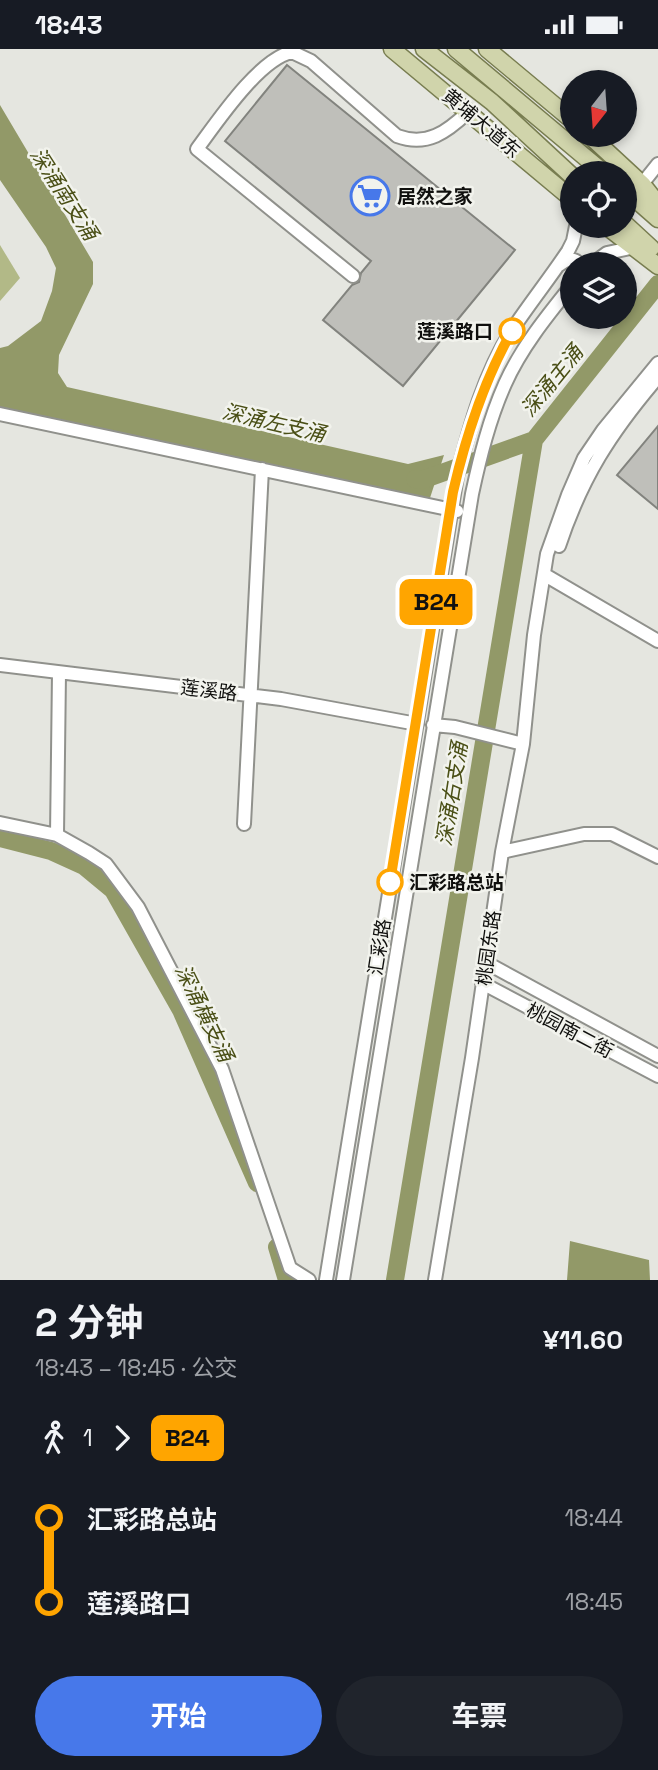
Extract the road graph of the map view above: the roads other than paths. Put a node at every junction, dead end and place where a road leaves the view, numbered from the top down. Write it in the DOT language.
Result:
graph roads {
  1 [pos="392,49"];
  2 [pos="456,49"];
  3 [pos="487,49"];
  4 [pos="430,54"];
  5 [pos="560,110"];
  6 [pos="468,111"];
  7 [pos="602,147"];
  8 [pos="590,161"];
  9 [pos="560,165"];
  10 [pos="658,165"];
  11 [pos="642,184"];
  12 [pos="560,189"];
  13 [pos="637,201"];
  14 [pos="658,204"];
  15 [pos="658,219"];
  16 [pos="574,238"];
  17 [pos="626,238"];
  18 [pos="645,250"];
  19 [pos="611,252"];
  20 [pos="559,265"];
  21 [pos="658,266"];
  22 [pos="353,276"];
  23 [pos="560,301"];
  24 [pos="658,363"];
  25 [pos="658,377"];
  26 [pos="0,414"];
  27 [pos="262,469"];
  28 [pos="450,510"];
  29 [pos="468,513"];
  30 [pos="442,565"];
  31 [pos="458,567"];
  32 [pos="545,575"];
  33 [pos="658,641"];
  34 [pos="0,665"];
  35 [pos="60,673"];
  36 [pos="251,695"];
  37 [pos="416,724"];
  38 [pos="433,725"];
  39 [pos="523,744"];
  40 [pos="0,823"];
  41 [pos="244,824"];
  42 [pos="57,835"];
  43 [pos="502,852"];
  44 [pos="658,857"];
  45 [pos="485,962"];
  46 [pos="482,983"];
  47 [pos="658,1056"];
  48 [pos="658,1076"];
  49 [pos="309,1280"];
  50 [pos="326,1280"];
  51 [pos="343,1280"];
  52 [pos="435,1280"];
  1 -- 6 [label="main road, 黄埔大道东"];
  2 -- 8 [label="main road"];
  3 -- 5 [label="main road"];
  4 -- 9 [label="main road"];
  6 -- 12 [label="main road, 黄埔大道东"];
  6 -- 22 [label="street"];
  7 -- 11 [label="main road"];
  10 -- 11 [label="street"];
  11 -- 14 [label="main road"];
  13 -- 15 [label="main road"];
  16 -- 20 [label="street, 汇彩路"];
  17 -- 18 [label="main road"];
  18 -- 19 [label="street"];
  18 -- 21 [label="main road"];
  20 -- 28 [label="street, 汇彩路"];
  23 -- 29 [label="street, 汇彩路"];
  24 -- 32 [label="street, 桃园东路"];
  25 -- 32 [label="street, 桃园东路"];
  26 -- 27 [label="street"];
  27 -- 28 [label="street"];
  27 -- 36 [label="street"];
  28 -- 29 [label="street"];
  28 -- 30 [label="street, 汇彩路"];
  29 -- 31 [label="street, 汇彩路"];
  30 -- 31 [label="street"];
  30 -- 37 [label="street, 汇彩路"];
  31 -- 38 [label="street, 汇彩路"];
  32 -- 33 [label="street"];
  32 -- 39 [label="street, 桃园东路"];
  34 -- 35 [label="street, 莲溪路"];
  35 -- 36 [label="street, 莲溪路"];
  35 -- 42 [label="street"];
  36 -- 37 [label="street, 莲溪路"];
  36 -- 41 [label="street"];
  37 -- 50 [label="street, 汇彩路"];
  38 -- 39 [label="street"];
  38 -- 51 [label="street, 汇彩路"];
  39 -- 43 [label="street, 桃园东路"];
  40 -- 42 [label="street"];
  42 -- 49 [label="street"];
  43 -- 44 [label="street"];
  43 -- 45 [label="street, 桃园东路"];
  45 -- 46 [label="street, 桃园东路"];
  45 -- 47 [label="street, 桃园南二街"];
  46 -- 48 [label="street, 桃园南二街"];
  46 -- 52 [label="street, 桃园东路"];
}
